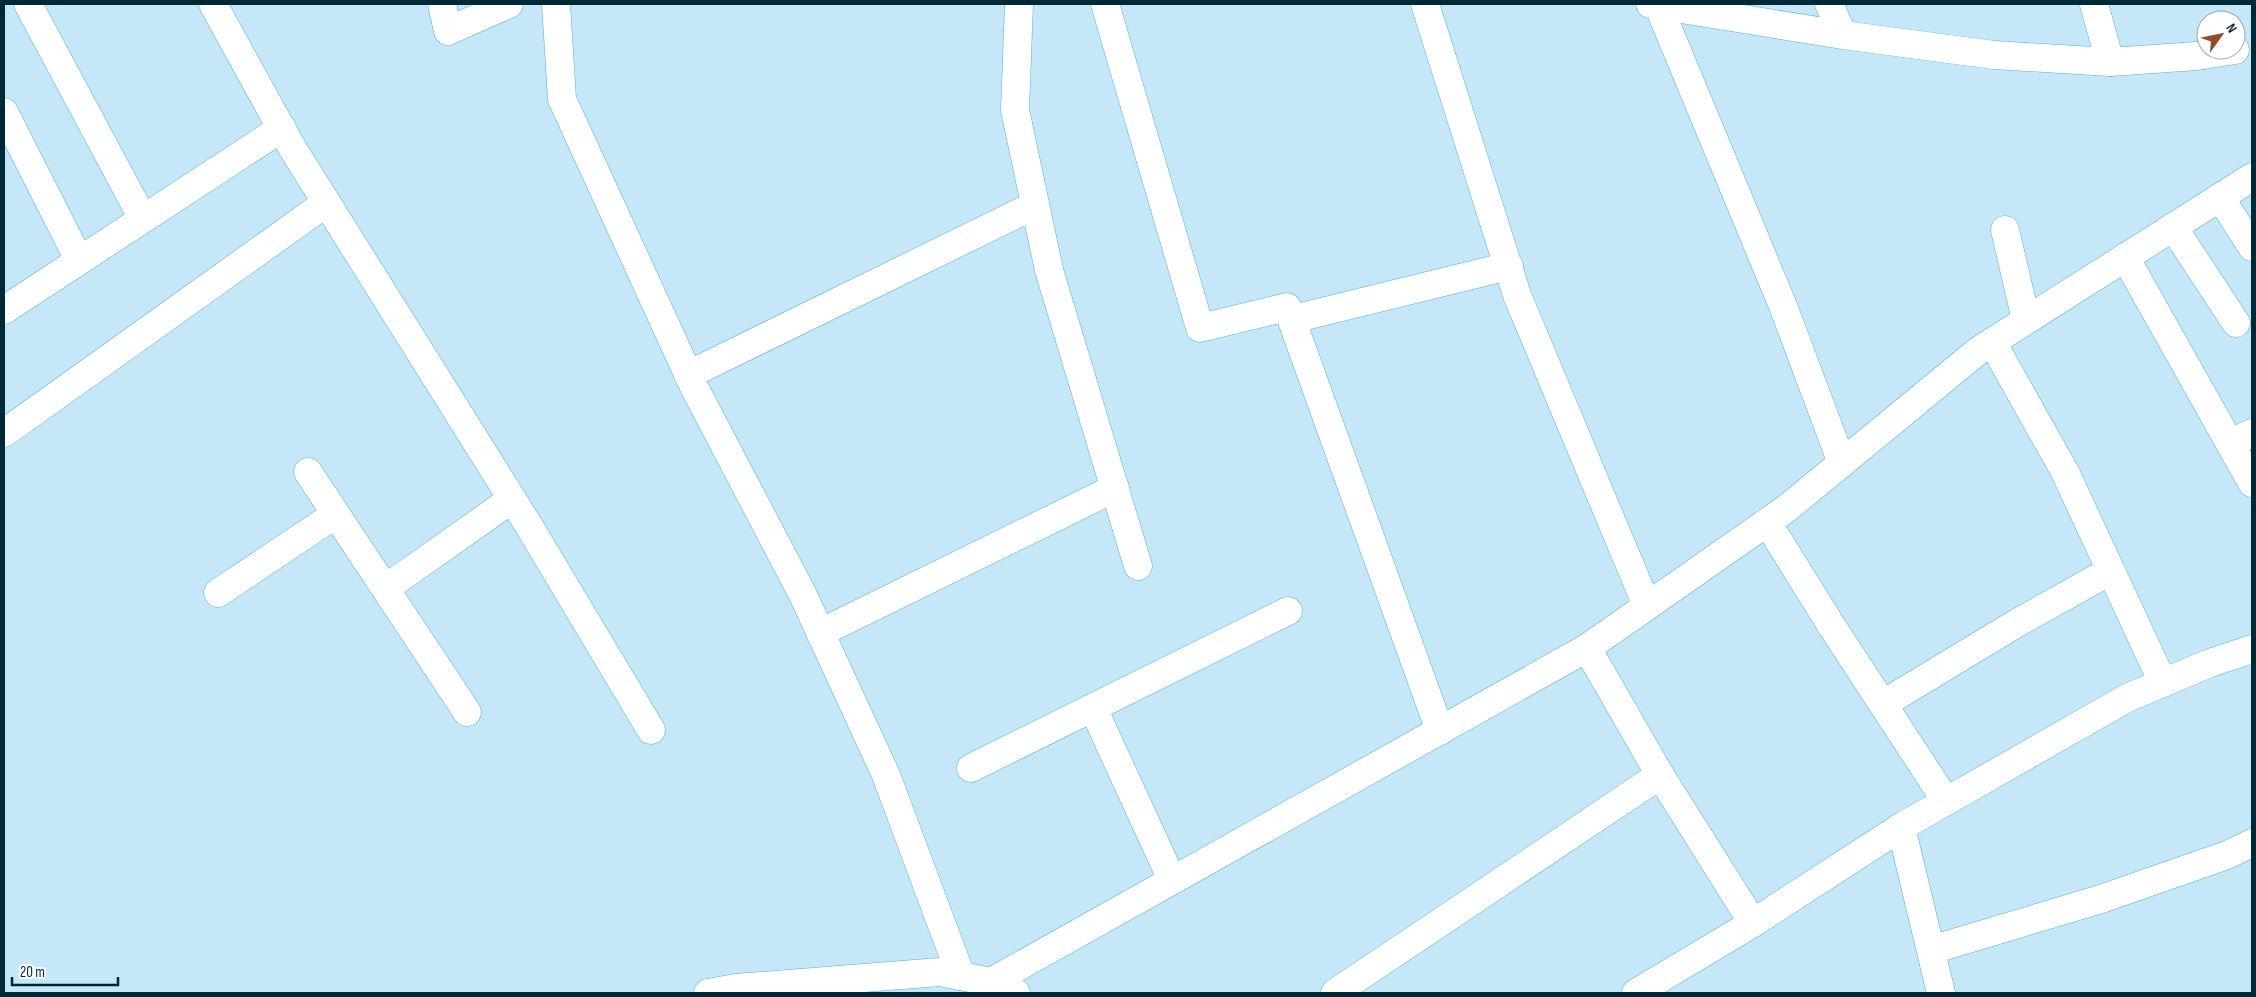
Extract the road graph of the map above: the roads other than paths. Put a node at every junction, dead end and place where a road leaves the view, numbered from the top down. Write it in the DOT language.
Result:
graph roads {
  1 [pos="28,4"];
  2 [pos="213,4"];
  3 [pos="442,4"];
  4 [pos="509,4"];
  5 [pos="556,4"];
  6 [pos="1019,4"];
  7 [pos="1105,4"];
  8 [pos="1425,4"];
  9 [pos="1829,4"];
  10 [pos="2094,4"];
  11 [pos="1654,5"];
  12 [pos="1843,35"];
  13 [pos="2196,56"];
  14 [pos="2110,62"];
  15 [pos="4,112"];
  16 [pos="282,128"];
  17 [pos="2252,176"];
  18 [pos="2220,197"];
  19 [pos="326,202"];
  20 [pos="1035,204"];
  21 [pos="143,219"];
  22 [pos="2174,227"];
  23 [pos="2005,230"];
  24 [pos="2252,247"];
  25 [pos="2125,258"];
  26 [pos="79,260"];
  27 [pos="1509,266"];
  28 [pos="4,310"];
  29 [pos="1293,319"];
  30 [pos="2026,320"];
  31 [pos="2236,323"];
  32 [pos="1992,342"];
  33 [pos="688,375"];
  34 [pos="4,433"];
  35 [pos="2242,438"];
  36 [pos="1842,463"];
  37 [pos="308,472"];
  38 [pos="2252,483"];
  39 [pos="1114,488"];
  40 [pos="512,498"];
  41 [pos="336,514"];
  42 [pos="1767,522"];
  43 [pos="1138,566"];
  44 [pos="2110,571"];
  45 [pos="386,588"];
  46 [pos="218,593"];
  47 [pos="1647,606"];
  48 [pos="1288,611"];
  49 [pos="820,633"];
  50 [pos="1587,648"];
  51 [pos="2252,649"];
  52 [pos="2163,683"];
  53 [pos="1883,704"];
  54 [pos="1093,708"];
  55 [pos="467,712"];
  56 [pos="651,730"];
  57 [pos="1440,730"];
  58 [pos="971,768"];
  59 [pos="1660,776"];
  60 [pos="1946,801"];
  61 [pos="1901,827"];
  62 [pos="2252,843"];
  63 [pos="1172,880"];
  64 [pos="1753,923"];
  65 [pos="1931,950"];
  66 [pos="961,976"];
  67 [pos="991,982"];
  68 [pos="708,993"];
  69 [pos="1016,993"];
  70 [pos="1335,993"];
  71 [pos="1636,993"];
  72 [pos="1940,993"];
  1 -- 21 [label="street"];
  2 -- 16 [label="street"];
  3 -- 4 [label="street"];
  5 -- 33 [label="street"];
  6 -- 20 [label="street"];
  7 -- 29 [label="street"];
  8 -- 27 [label="street"];
  9 -- 12 [label="street"];
  10 -- 14 [label="street"];
  11 -- 12 [label="street"];
  11 -- 36 [label="street"];
  12 -- 14 [label="street"];
  13 -- 14 [label="street"];
  15 -- 26 [label="street"];
  16 -- 19 [label="street"];
  16 -- 21 [label="street"];
  17 -- 18 [label="street"];
  18 -- 22 [label="street"];
  18 -- 24 [label="street"];
  19 -- 34 [label="street"];
  19 -- 40 [label="street"];
  20 -- 33 [label="street"];
  20 -- 39 [label="street"];
  21 -- 26 [label="street"];
  22 -- 25 [label="street"];
  22 -- 31 [label="street"];
  23 -- 30 [label="street"];
  25 -- 30 [label="street"];
  25 -- 35 [label="street"];
  26 -- 28 [label="street"];
  27 -- 29 [label="street"];
  27 -- 47 [label="street"];
  29 -- 57 [label="street"];
  30 -- 32 [label="street"];
  32 -- 36 [label="street"];
  32 -- 44 [label="street"];
  33 -- 49 [label="street"];
  35 -- 38 [label="street"];
  36 -- 42 [label="street"];
  37 -- 41 [label="street"];
  39 -- 43 [label="street"];
  39 -- 49 [label="street"];
  40 -- 45 [label="street"];
  40 -- 56 [label="street"];
  41 -- 45 [label="street"];
  41 -- 46 [label="street"];
  42 -- 47 [label="street"];
  42 -- 53 [label="street"];
  44 -- 52 [label="street"];
  44 -- 53 [label="street"];
  45 -- 55 [label="street"];
  47 -- 50 [label="street"];
  48 -- 54 [label="street"];
  49 -- 66 [label="street"];
  50 -- 57 [label="street"];
  50 -- 59 [label="street"];
  51 -- 52 [label="street"];
  52 -- 60 [label="street"];
  53 -- 60 [label="street"];
  54 -- 58 [label="street"];
  54 -- 63 [label="street"];
  57 -- 63 [label="street"];
  59 -- 64 [label="street"];
  59 -- 70 [label="street"];
  60 -- 61 [label="street"];
  61 -- 64 [label="street"];
  61 -- 65 [label="street"];
  62 -- 65 [label="street"];
  63 -- 67 [label="street"];
  64 -- 71 [label="street"];
  65 -- 72 [label="street"];
  66 -- 67 [label="street"];
  66 -- 68 [label="street"];
  67 -- 69 [label="street"];
}
